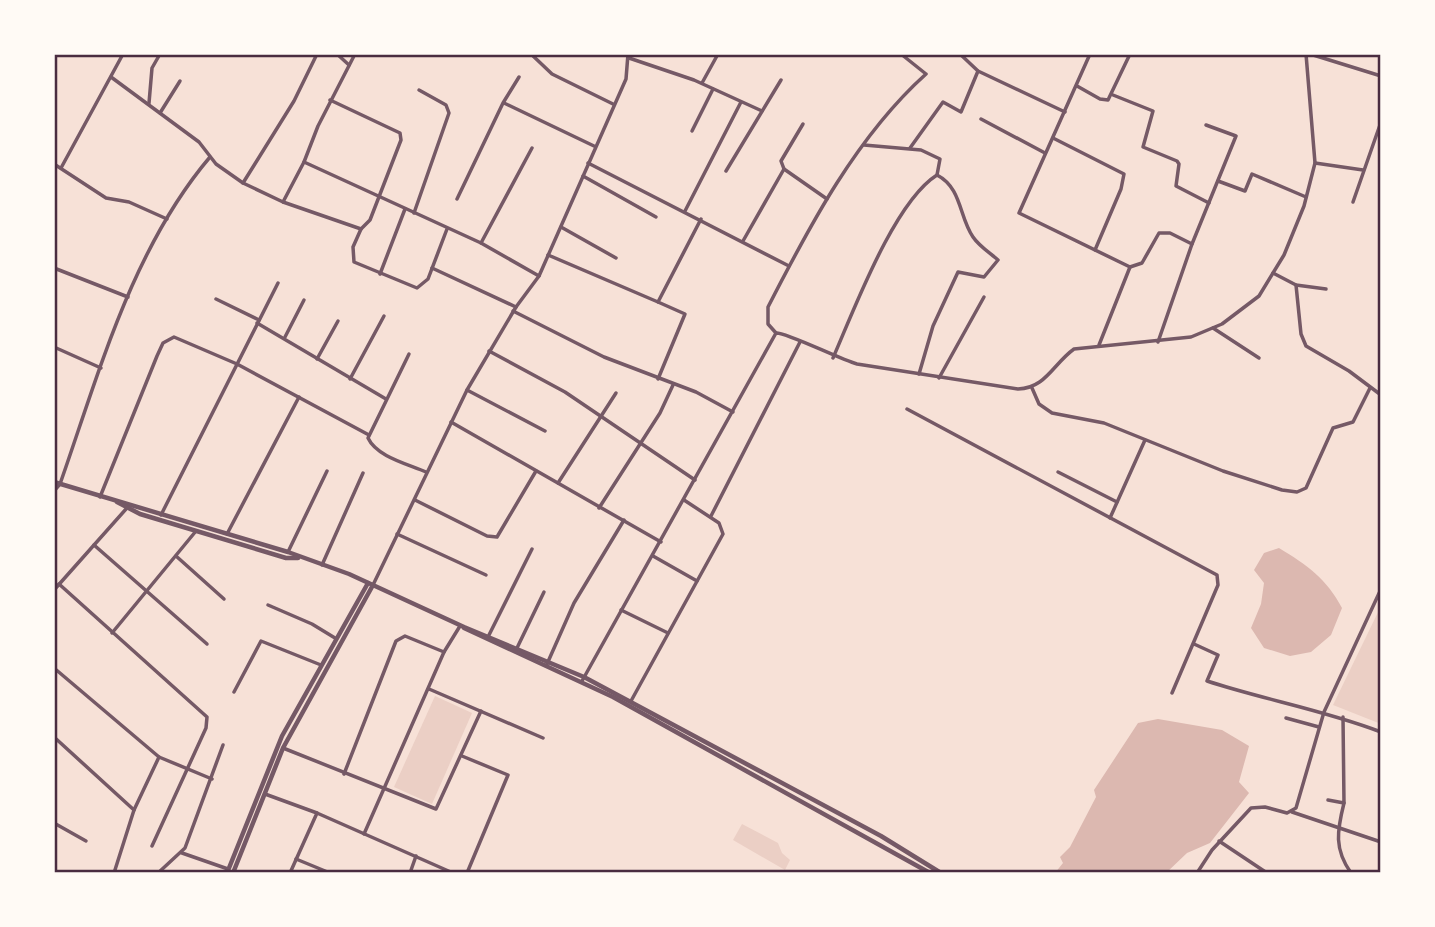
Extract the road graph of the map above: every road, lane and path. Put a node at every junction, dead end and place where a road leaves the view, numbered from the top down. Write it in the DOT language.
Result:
graph roads {
  1 [pos="123,54"];
  2 [pos="160,54"];
  3 [pos="317,54"];
  4 [pos="337,54"];
  5 [pos="355,54"];
  6 [pos="471,54"];
  7 [pos="477,54"];
  8 [pos="531,54"];
  9 [pos="718,54"];
  10 [pos="901,54"];
  11 [pos="960,54"];
  12 [pos="1090,54"];
  13 [pos="1130,54"];
  14 [pos="1308,54"];
  15 [pos="629,56"];
  16 [pos="349,65"];
  17 [pos="978,71"];
  18 [pos="1381,76"];
  19 [pos="111,77"];
  20 [pos="519,77"];
  21 [pos="781,80"];
  22 [pos="180,81"];
  23 [pos="702,83"];
  24 [pos="1077,86"];
  25 [pos="713,89"];
  26 [pos="419,90"];
  27 [pos="1113,95"];
  28 [pos="330,100"];
  29 [pos="741,102"];
  30 [pos="149,103"];
  31 [pos="503,103"];
  32 [pos="613,104"];
  33 [pos="762,111"];
  34 [pos="1065,112"];
  35 [pos="160,113"];
  36 [pos="981,119"];
  37 [pos="803,124"];
  38 [pos="1206,125"];
  39 [pos="1380,125"];
  40 [pos="692,131"];
  41 [pos="1053,138"];
  42 [pos="864,145"];
  43 [pos="594,146"];
  44 [pos="532,148"];
  45 [pos="910,148"];
  46 [pos="1045,153"];
  47 [pos="210,157"];
  48 [pos="304,162"];
  49 [pos="588,163"];
  50 [pos="1315,163"];
  51 [pos="54,164"];
  52 [pos="61,168"];
  53 [pos="785,169"];
  54 [pos="1363,170"];
  55 [pos="726,171"];
  56 [pos="583,176"];
  57 [pos="937,176"];
  58 [pos="1219,181"];
  59 [pos="243,183"];
  60 [pos="1306,197"];
  61 [pos="377,198"];
  62 [pos="457,199"];
  63 [pos="827,199"];
  64 [pos="283,202"];
  65 [pos="1353,202"];
  66 [pos="1209,203"];
  67 [pos="405,209"];
  68 [pos="685,211"];
  69 [pos="414,213"];
  70 [pos="656,217"];
  71 [pos="167,219"];
  72 [pos="701,219"];
  73 [pos="561,227"];
  74 [pos="447,228"];
  75 [pos="361,229"];
  76 [pos="743,241"];
  77 [pos="481,243"];
  78 [pos="1192,244"];
  79 [pos="1095,250"];
  80 [pos="548,255"];
  81 [pos="616,258"];
  82 [pos="789,266"];
  83 [pos="1130,267"];
  84 [pos="54,268"];
  85 [pos="432,268"];
  86 [pos="1273,273"];
  87 [pos="380,274"];
  88 [pos="539,276"];
  89 [pos="278,283"];
  90 [pos="1296,285"];
  91 [pos="1326,289"];
  92 [pos="984,297"];
  93 [pos="128,298"];
  94 [pos="216,299"];
  95 [pos="304,300"];
  96 [pos="658,302"];
  97 [pos="514,309"];
  98 [pos="384,316"];
  99 [pos="258,321"];
  100 [pos="338,321"];
  101 [pos="1213,328"];
  102 [pos="776,333"];
  103 [pos="285,337"];
  104 [pos="800,342"];
  105 [pos="1158,342"];
  106 [pos="1099,345"];
  107 [pos="54,347"];
  108 [pos="489,351"];
  109 [pos="408,354"];
  110 [pos="833,358"];
  111 [pos="1259,358"];
  112 [pos="317,359"];
  113 [pos="237,364"];
  114 [pos="101,368"];
  115 [pos="919,374"];
  116 [pos="939,378"];
  117 [pos="350,379"];
  118 [pos="658,379"];
  119 [pos="673,385"];
  120 [pos="1032,388"];
  121 [pos="1370,388"];
  122 [pos="467,390"];
  123 [pos="616,393"];
  124 [pos="1381,396"];
  125 [pos="299,397"];
  126 [pos="386,399"];
  127 [pos="907,409"];
  128 [pos="733,412"];
  129 [pos="600,417"];
  130 [pos="451,422"];
  131 [pos="545,431"];
  132 [pos="369,435"];
  133 [pos="1145,439"];
  134 [pos="638,444"];
  135 [pos="327,471"];
  136 [pos="536,471"];
  137 [pos="426,472"];
  138 [pos="1058,472"];
  139 [pos="363,473"];
  140 [pos="696,480"];
  141 [pos="57,483"];
  142 [pos="558,483"];
  143 [pos="54,491"];
  144 [pos="100,496"];
  145 [pos="415,500"];
  146 [pos="684,500"];
  147 [pos="116,502"];
  148 [pos="1117,502"];
  149 [pos="599,508"];
  150 [pos="127,509"];
  151 [pos="160,514"];
  152 [pos="711,516"];
  153 [pos="1110,518"];
  154 [pos="624,520"];
  155 [pos="196,531"];
  156 [pos="227,534"];
  157 [pos="397,534"];
  158 [pos="661,542"];
  159 [pos="93,545"];
  160 [pos="532,549"];
  161 [pos="288,552"];
  162 [pos="176,556"];
  163 [pos="653,556"];
  164 [pos="299,558"];
  165 [pos="322,565"];
  166 [pos="486,575"];
  167 [pos="697,581"];
  168 [pos="371,582"];
  169 [pos="59,584"];
  170 [pos="1381,589"];
  171 [pos="54,590"];
  172 [pos="544,592"];
  173 [pos="147,593"];
  174 [pos="224,599"];
  175 [pos="268,605"];
  176 [pos="621,610"];
  177 [pos="462,627"];
  178 [pos="112,633"];
  179 [pos="668,633"];
  180 [pos="489,635"];
  181 [pos="335,638"];
  182 [pos="207,644"];
  183 [pos="1194,644"];
  184 [pos="517,648"];
  185 [pos="444,652"];
  186 [pos="320,664"];
  187 [pos="547,664"];
  188 [pos="54,668"];
  189 [pos="327,669"];
  190 [pos="583,679"];
  191 [pos="429,689"];
  192 [pos="234,692"];
  193 [pos="1172,693"];
  194 [pos="631,701"];
  195 [pos="481,711"];
  196 [pos="1325,712"];
  197 [pos="1286,718"];
  198 [pos="1343,718"];
  199 [pos="1319,727"];
  200 [pos="1381,732"];
  201 [pos="54,737"];
  202 [pos="543,738"];
  203 [pos="223,745"];
  204 [pos="281,747"];
  205 [pos="462,756"];
  206 [pos="159,757"];
  207 [pos="186,769"];
  208 [pos="344,774"];
  209 [pos="212,779"];
  210 [pos="384,790"];
  211 [pos="261,792"];
  212 [pos="1328,800"];
  213 [pos="1344,803"];
  214 [pos="134,810"];
  215 [pos="1292,812"];
  216 [pos="317,813"];
  217 [pos="54,823"];
  218 [pos="1338,828"];
  219 [pos="364,834"];
  220 [pos="86,841"];
  221 [pos="1219,841"];
  222 [pos="1381,842"];
  223 [pos="152,846"];
  224 [pos="181,853"];
  225 [pos="416,856"];
  226 [pos="296,859"];
  227 [pos="230,872"];
  228 [pos="114,873"];
  229 [pos="158,873"];
  230 [pos="290,873"];
  231 [pos="330,873"];
  232 [pos="410,873"];
  233 [pos="453,873"];
  234 [pos="467,873"];
  235 [pos="930,873"];
  236 [pos="941,873"];
  237 [pos="1197,873"];
  238 [pos="1267,873"];
  239 [pos="1351,873"];
  1 -- 19 [label="street"];
  2 -- 30 [label="street"];
  3 -- 59 [label="street"];
  4 -- 16 [label="street"];
  5 -- 16 [label="street"];
  6 -- 7 [label="street"];
  8 -- 32 [label="street"];
  9 -- 23 [label="street"];
  10 -- 42 [label="street"];
  11 -- 17 [label="street"];
  12 -- 24 [label="street"];
  13 -- 27 [label="street"];
  14 -- 18 [label="street"];
  14 -- 50 [label="street"];
  15 -- 23 [label="street"];
  15 -- 32 [label="street"];
  16 -- 28 [label="street"];
  17 -- 34 [label="street"];
  17 -- 45 [label="street"];
  19 -- 30 [label="street"];
  19 -- 52 [label="street"];
  20 -- 31 [label="street"];
  21 -- 33 [label="street"];
  22 -- 35 [label="street"];
  23 -- 25 [label="street"];
  24 -- 27 [label="street"];
  24 -- 34 [label="street"];
  25 -- 29 [label="street"];
  25 -- 40 [label="street"];
  26 -- 69 [label="street"];
  27 -- 66 [label="street"];
  28 -- 48 [label="street"];
  28 -- 61 [label="street"];
  29 -- 33 [label="street"];
  29 -- 68 [label="street"];
  30 -- 35 [label="street"];
  31 -- 43 [label="street"];
  31 -- 62 [label="street"];
  32 -- 43 [label="street"];
  33 -- 55 [label="street"];
  34 -- 41 [label="street"];
  35 -- 47 [label="street"];
  36 -- 46 [label="street"];
  37 -- 53 [label="street"];
  38 -- 58 [label="street"];
  39 -- 54 [label="street"];
  41 -- 46 [label="street"];
  41 -- 79 [label="street"];
  42 -- 45 [label="street"];
  42 -- 63 [label="street"];
  43 -- 49 [label="street"];
  44 -- 77 [label="street"];
  45 -- 57 [label="street"];
  46 -- 79 [label="street"];
  47 -- 59 [label="street"];
  47 -- 71 [label="street"];
  48 -- 61 [label="street"];
  48 -- 64 [label="street"];
  49 -- 56 [label="street"];
  49 -- 68 [label="street"];
  50 -- 54 [label="street"];
  50 -- 60 [label="street"];
  51 -- 52 [label="street"];
  52 -- 71 [label="street"];
  53 -- 63 [label="street"];
  53 -- 76 [label="street"];
  54 -- 65 [label="street"];
  56 -- 70 [label="street"];
  56 -- 73 [label="street"];
  57 -- 110 [label="street"];
  57 -- 115 [label="street"];
  58 -- 60 [label="street"];
  58 -- 66 [label="street"];
  59 -- 64 [label="street"];
  60 -- 86 [label="street"];
  61 -- 67 [label="street"];
  61 -- 75 [label="street"];
  63 -- 82 [label="street"];
  64 -- 75 [label="street"];
  66 -- 78 [label="street"];
  67 -- 69 [label="street"];
  67 -- 87 [label="street"];
  68 -- 72 [label="street"];
  69 -- 74 [label="street"];
  71 -- 93 [label="street"];
  72 -- 76 [label="street"];
  72 -- 96 [label="street"];
  73 -- 80 [label="street"];
  73 -- 81 [label="street"];
  74 -- 77 [label="street"];
  74 -- 85 [label="street"];
  75 -- 87 [label="street"];
  76 -- 82 [label="street"];
  77 -- 88 [label="street"];
  78 -- 83 [label="street"];
  78 -- 105 [label="street"];
  79 -- 83 [label="street"];
  80 -- 88 [label="street"];
  80 -- 96 [label="street"];
  82 -- 102 [label="street"];
  83 -- 106 [label="street"];
  84 -- 93 [label="street"];
  85 -- 87 [label="street"];
  85 -- 97 [label="street"];
  86 -- 90 [label="street"];
  86 -- 101 [label="street"];
  88 -- 97 [label="street"];
  89 -- 99 [label="street"];
  90 -- 91 [label="street"];
  90 -- 121 [label="street"];
  92 -- 116 [label="street"];
  93 -- 114 [label="street"];
  94 -- 99 [label="street"];
  95 -- 103 [label="street"];
  96 -- 118 [label="street"];
  97 -- 108 [label="street"];
  97 -- 118 [label="street"];
  98 -- 117 [label="street"];
  99 -- 103 [label="street"];
  99 -- 113 [label="street"];
  100 -- 112 [label="street"];
  101 -- 105 [label="street"];
  101 -- 111 [label="street"];
  102 -- 104 [label="street"];
  102 -- 128 [label="street"];
  103 -- 112 [label="street"];
  104 -- 110 [label="street"];
  104 -- 152 [label="street"];
  105 -- 106 [label="street"];
  106 -- 120 [label="street"];
  107 -- 114 [label="street"];
  108 -- 122 [label="street"];
  108 -- 129 [label="street"];
  109 -- 126 [label="street"];
  110 -- 115 [label="street"];
  112 -- 117 [label="street"];
  113 -- 125 [label="street"];
  113 -- 144 [label="street"];
  113 -- 151 [label="street"];
  114 -- 141 [label="street"];
  115 -- 116 [label="street"];
  116 -- 120 [label="street"];
  117 -- 126 [label="street"];
  118 -- 119 [label="street"];
  119 -- 128 [label="street"];
  119 -- 134 [label="street"];
  120 -- 133 [label="street"];
  121 -- 124 [label="street"];
  121 -- 133 [label="street"];
  122 -- 130 [label="street"];
  122 -- 131 [label="street"];
  123 -- 129 [label="street"];
  125 -- 132 [label="street"];
  125 -- 156 [label="street"];
  126 -- 132 [label="street"];
  127 -- 153 [label="street"];
  128 -- 140 [label="street"];
  129 -- 134 [label="street"];
  129 -- 142 [label="street"];
  130 -- 136 [label="street"];
  130 -- 137 [label="street"];
  132 -- 137 [label="street"];
  133 -- 148 [label="street"];
  134 -- 140 [label="street"];
  134 -- 149 [label="street"];
  135 -- 161 [label="street"];
  136 -- 142 [label="street"];
  136 -- 145 [label="street"];
  137 -- 145 [label="street"];
  138 -- 148 [label="street"];
  139 -- 165 [label="street"];
  140 -- 146 [label="street"];
  141 -- 143 [label="street"];
  141 -- 144 [label="street"];
  142 -- 149 [label="street"];
  144 -- 147 [label="street"];
  145 -- 157 [label="street"];
  146 -- 152 [label="street"];
  146 -- 158 [label="street"];
  147 -- 150 [label="street"];
  147 -- 151 [label="street"];
  148 -- 153 [label="street"];
  149 -- 154 [label="street"];
  150 -- 155 [label="street"];
  150 -- 159 [label="street"];
  151 -- 156 [label="street"];
  152 -- 167 [label="street"];
  153 -- 183 [label="street"];
  154 -- 158 [label="street"];
  154 -- 187 [label="street"];
  155 -- 162 [label="street"];
  155 -- 164 [label="street"];
  156 -- 161 [label="street"];
  157 -- 166 [label="street"];
  157 -- 168 [label="street"];
  158 -- 163 [label="street"];
  159 -- 169 [label="street"];
  159 -- 173 [label="street"];
  160 -- 180 [label="street"];
  161 -- 164 [label="street"];
  162 -- 173 [label="street"];
  162 -- 174 [label="street"];
  163 -- 167 [label="street"];
  163 -- 176 [label="street"];
  164 -- 165 [label="street"];
  165 -- 168 [label="street"];
  167 -- 179 [label="street"];
  168 -- 177 [label="street"];
  168 -- 181 [label="street"];
  168 -- 189 [label="street"];
  169 -- 171 [label="street"];
  169 -- 178 [label="street"];
  170 -- 196 [label="street"];
  172 -- 184 [label="street"];
  173 -- 178 [label="street"];
  173 -- 182 [label="street"];
  175 -- 181 [label="street"];
  176 -- 179 [label="street"];
  176 -- 190 [label="street"];
  177 -- 180 [label="street"];
  177 -- 185 [label="street"];
  177 -- 187 [label="street"];
  178 -- 207 [label="street"];
  179 -- 194 [label="street"];
  180 -- 184 [label="street"];
  181 -- 186 [label="street"];
  183 -- 193 [label="street"];
  183 -- 196 [label="street"];
  184 -- 187 [label="street"];
  185 -- 191 [label="street"];
  185 -- 208 [label="street"];
  186 -- 189 [label="street"];
  186 -- 192 [label="street"];
  186 -- 204 [label="street"];
  187 -- 190 [label="street"];
  188 -- 206 [label="street"];
  189 -- 204 [label="street"];
  190 -- 194 [label="street"];
  190 -- 235 [label="street"];
  191 -- 195 [label="street"];
  191 -- 210 [label="street"];
  194 -- 236 [label="street"];
  195 -- 202 [label="street"];
  195 -- 205 [label="street"];
  196 -- 198 [label="street"];
  196 -- 199 [label="street"];
  197 -- 199 [label="street"];
  198 -- 200 [label="street"];
  198 -- 213 [label="street"];
  199 -- 215 [label="street"];
  201 -- 214 [label="street"];
  203 -- 209 [label="street"];
  204 -- 208 [label="street"];
  204 -- 211 [label="street"];
  205 -- 210 [label="street"];
  205 -- 234 [label="street"];
  206 -- 207 [label="street"];
  206 -- 214 [label="street"];
  207 -- 209 [label="street"];
  207 -- 223 [label="street"];
  208 -- 210 [label="street"];
  209 -- 224 [label="street"];
  210 -- 219 [label="street"];
  211 -- 216 [label="street"];
  211 -- 227 [label="street"];
  212 -- 213 [label="street"];
  213 -- 218 [label="street"];
  214 -- 228 [label="street"];
  215 -- 218 [label="street"];
  215 -- 221 [label="street"];
  216 -- 219 [label="street"];
  216 -- 226 [label="street"];
  217 -- 220 [label="street"];
  218 -- 222 [label="street"];
  218 -- 239 [label="street"];
  219 -- 225 [label="street"];
  221 -- 237 [label="street"];
  221 -- 238 [label="street"];
  224 -- 227 [label="street"];
  224 -- 229 [label="street"];
  225 -- 232 [label="street"];
  225 -- 233 [label="street"];
  226 -- 230 [label="street"];
  226 -- 231 [label="street"];
}
